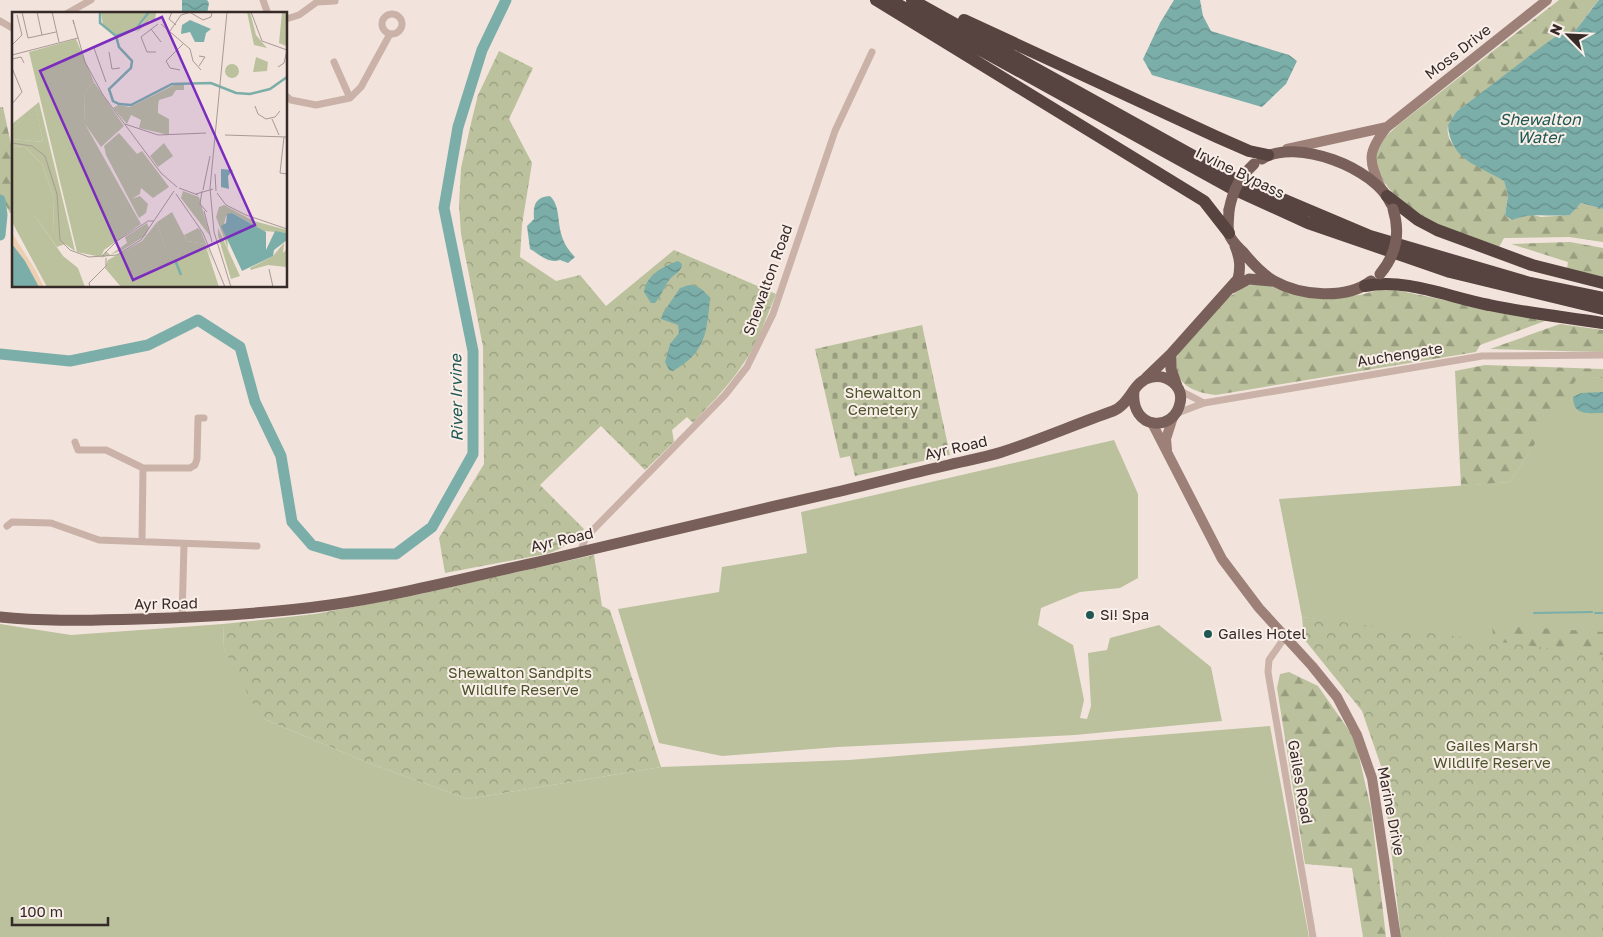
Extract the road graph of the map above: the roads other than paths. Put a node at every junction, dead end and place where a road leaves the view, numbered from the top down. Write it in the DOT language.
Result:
graph roads {
  1 [pos="91,0"];
  2 [pos="263,0"];
  3 [pos="876,0"];
  4 [pos="890,0"];
  5 [pos="912,0"];
  6 [pos="921,0"];
  7 [pos="1547,0"];
  8 [pos="335,1"];
  9 [pos="70,12"];
  10 [pos="267,12"];
  11 [pos="288,18"];
  12 [pos="0,21"];
  13 [pos="12,27"];
  14 [pos="390,34"];
  15 [pos="872,52"];
  16 [pos="334,62"];
  17 [pos="288,98"];
  18 [pos="350,98"];
  19 [pos="1387,127"];
  20 [pos="1284,150"];
  21 [pos="1268,155"];
  22 [pos="1384,192"];
  23 [pos="1231,237"];
  24 [pos="1276,282"];
  25 [pos="1603,283"];
  26 [pos="1365,286"];
  27 [pos="1230,289"];
  28 [pos="1603,298"];
  29 [pos="1603,309"];
  30 [pos="1603,323"];
  31 [pos="1171,354"];
  32 [pos="1603,355"];
  33 [pos="1145,378"];
  34 [pos="1178,389"];
  35 [pos="1134,392"];
  36 [pos="1204,403"];
  37 [pos="1117,410"];
  38 [pos="1174,416"];
  39 [pos="204,418"];
  40 [pos="1149,422"];
  41 [pos="75,442"];
  42 [pos="1167,452"];
  43 [pos="143,468"];
  44 [pos="7,526"];
  45 [pos="142,542"];
  46 [pos="184,544"];
  47 [pos="257,546"];
  48 [pos="580,552"];
  49 [pos="0,617"];
  50 [pos="182,618"];
  51 [pos="1285,637"];
  52 [pos="1313,937"];
  53 [pos="1396,937"];
  1 -- 9 [label="street"];
  2 -- 10 [label="street"];
  3 -- 23 [label="highway"];
  4 -- 29 [label="highway, Irvine Bypass"];
  5 -- 28 [label="highway, Irvine Bypass"];
  6 -- 21 [label="highway"];
  7 -- 19 [label="street, Moss Drive"];
  8 -- 11 [label="street"];
  12 -- 13 [label="street"];
  14 -- 18 [label="street"];
  15 -- 48 [label="street, Shewalton Road"];
  16 -- 18 [label="street"];
  17 -- 18 [label="street"];
  19 -- 20 [label="street, Moss Drive"];
  19 -- 22 [label="street, Moss Drive"];
  20 -- 21 [label="main road"];
  20 -- 22 [label="main road"];
  21 -- 23 [label="main road, bridge"];
  22 -- 25 [label="highway"];
  22 -- 26 [label="main road, bridge"];
  23 -- 24 [label="main road"];
  23 -- 27 [label="main road"];
  24 -- 26 [label="main road"];
  24 -- 27 [label="main road"];
  26 -- 30 [label="highway"];
  27 -- 31 [label="main road"];
  31 -- 33 [label="main road"];
  31 -- 34 [label="main road"];
  32 -- 36 [label="street, Auchengate"];
  33 -- 34 [label="main road"];
  33 -- 35 [label="main road"];
  34 -- 36 [label="street"];
  34 -- 38 [label="main road"];
  35 -- 37 [label="main road"];
  35 -- 40 [label="main road"];
  36 -- 38 [label="street, Auchengate"];
  37 -- 40 [label="main road"];
  37 -- 48 [label="main road, Ayr Road"];
  38 -- 40 [label="main road"];
  38 -- 42 [label="street"];
  39 -- 43 [label="street"];
  40 -- 42 [label="street, Marine Drive"];
  41 -- 43 [label="street"];
  42 -- 51 [label="street, Marine Drive"];
  43 -- 45 [label="street"];
  44 -- 45 [label="street"];
  45 -- 46 [label="street"];
  46 -- 47 [label="street"];
  46 -- 50 [label="street"];
  48 -- 50 [label="main road, Ayr Road"];
  49 -- 50 [label="main road, Ayr Road"];
  51 -- 52 [label="street, Gailes Road"];
  51 -- 53 [label="street, Marine Drive"];
}
